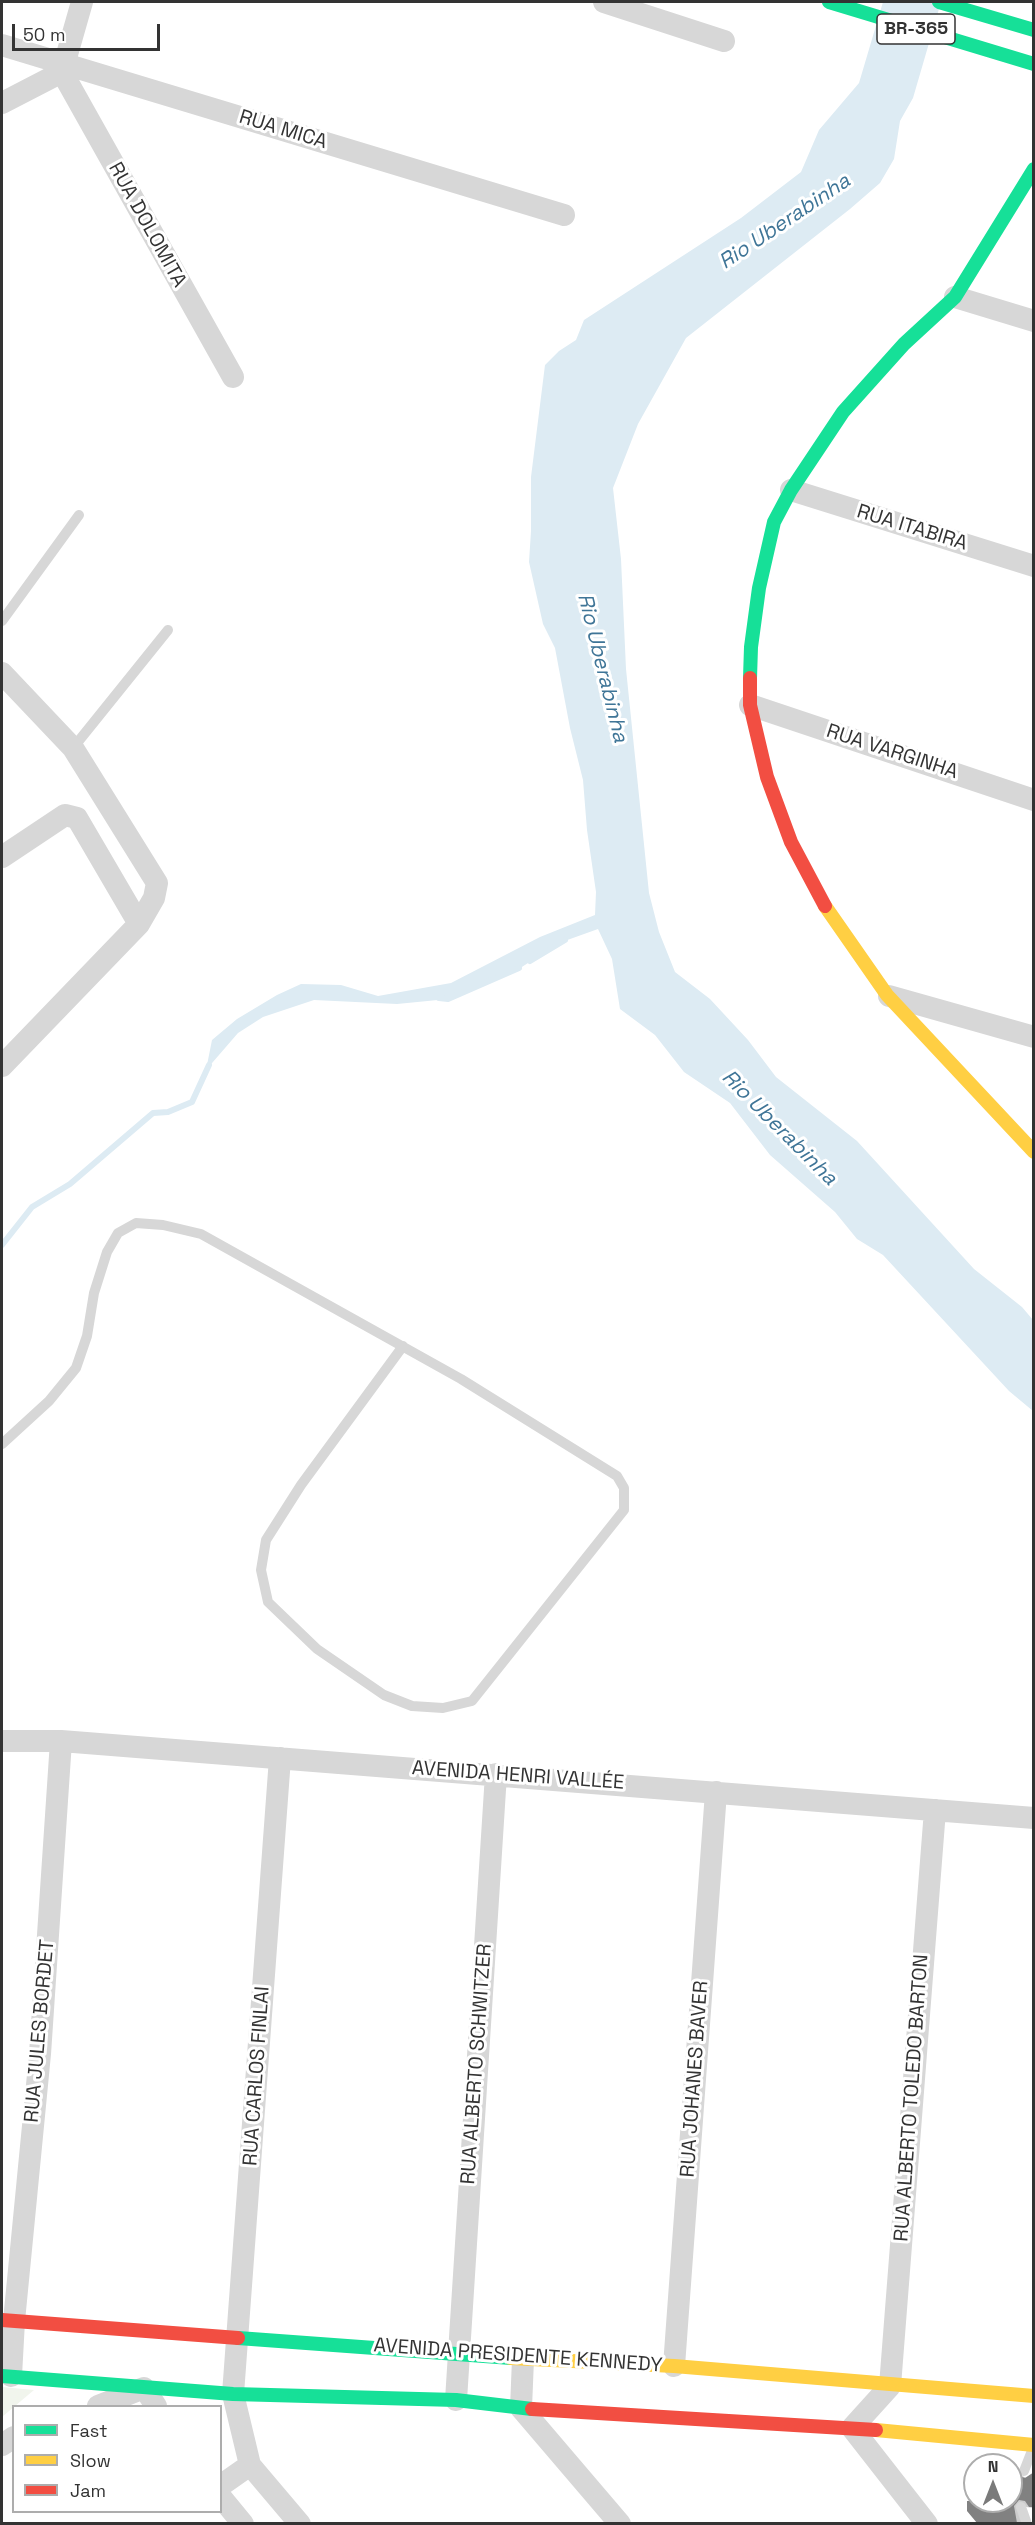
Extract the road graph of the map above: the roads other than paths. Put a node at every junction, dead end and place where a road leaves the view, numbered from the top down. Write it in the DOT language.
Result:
graph roads {
  1 [pos="82,2"];
  2 [pos="604,2"];
  3 [pos="829,2"];
  4 [pos="939,2"];
  5 [pos="1034,30"];
  6 [pos="723,41"];
  7 [pos="2,45"];
  8 [pos="1034,64"];
  9 [pos="63,68"];
  10 [pos="2,103"];
  11 [pos="1034,169"];
  12 [pos="564,215"];
  13 [pos="955,297"];
  14 [pos="1034,321"];
  15 [pos="233,377"];
  16 [pos="791,490"];
  17 [pos="79,515"];
  18 [pos="1034,566"];
  19 [pos="2,621"];
  20 [pos="168,630"];
  21 [pos="2,673"];
  22 [pos="750,705"];
  23 [pos="73,748"];
  24 [pos="1034,800"];
  25 [pos="2,857"];
  26 [pos="139,924"];
  27 [pos="887,995"];
  28 [pos="1034,1037"];
  29 [pos="2,1066"];
  30 [pos="1034,1152"];
  31 [pos="403,1347"];
  32 [pos="2,1444"];
  33 [pos="2,1741"];
  34 [pos="62,1741"];
  35 [pos="280,1758"];
  36 [pos="496,1774"];
  37 [pos="716,1792"];
  38 [pos="935,1810"];
  39 [pos="1034,1818"];
  40 [pos="8,2320"];
  41 [pos="237,2337"];
  42 [pos="458,2354"];
  43 [pos="523,2359"];
  44 [pos="674,2366"];
  45 [pos="6,2376"];
  46 [pos="890,2386"];
  47 [pos="233,2394"];
  48 [pos="1034,2396"];
  49 [pos="150,2397"];
  50 [pos="456,2400"];
  51 [pos="104,2405"];
  52 [pos="521,2408"];
  53 [pos="852,2428"];
  54 [pos="1034,2447"];
  55 [pos="250,2465"];
  56 [pos="1024,2471"];
  57 [pos="222,2485"];
  58 [pos="222,2498"];
  59 [pos="243,2523"];
  60 [pos="300,2523"];
  61 [pos="620,2523"];
  62 [pos="927,2523"];
  1 -- 9 [label="street"];
  2 -- 6 [label="street"];
  3 -- 8 [label="main road, BR-365"];
  4 -- 5 [label="main road, BR-365"];
  7 -- 9 [label="street, RUA MICA"];
  9 -- 10 [label="street"];
  9 -- 12 [label="street, RUA MICA"];
  9 -- 15 [label="street, RUA DOLOMITA"];
  11 -- 13 [label="main road"];
  13 -- 14 [label="street"];
  13 -- 16 [label="main road"];
  16 -- 18 [label="street, RUA ITABIRA"];
  16 -- 22 [label="main road"];
  17 -- 19 [label="lane"];
  20 -- 23 [label="lane"];
  21 -- 23 [label="street"];
  22 -- 24 [label="street, RUA VARGINHA"];
  22 -- 27 [label="main road"];
  23 -- 26 [label="street"];
  25 -- 26 [label="street"];
  26 -- 29 [label="street"];
  27 -- 28 [label="street"];
  27 -- 30 [label="main road"];
  31 -- 31 [label="lane"];
  31 -- 32 [label="lane"];
  33 -- 34 [label="street, AVENIDA HENRI VALLÉE"];
  34 -- 35 [label="street, AVENIDA HENRI VALLÉE"];
  34 -- 40 [label="street, RUA JULES BORDET"];
  35 -- 36 [label="street, AVENIDA HENRI VALLÉE"];
  35 -- 41 [label="street, RUA CARLOS FINLAI"];
  36 -- 37 [label="street, AVENIDA HENRI VALLÉE"];
  36 -- 42 [label="street, RUA ALBERTO SCHWITZER"];
  37 -- 38 [label="street, AVENIDA HENRI VALLÉE"];
  37 -- 44 [label="street, RUA JOHANES BAVER"];
  38 -- 39 [label="street, AVENIDA HENRI VALLÉE"];
  38 -- 46 [label="street, RUA ALBERTO TOLEDO BARTON"];
  40 -- 41 [label="main road, AVENIDA PRESIDENTE KENNEDY"];
  40 -- 45 [label="street, RUA JULES BORDET"];
  41 -- 42 [label="main road, AVENIDA PRESIDENTE KENNEDY"];
  41 -- 47 [label="street, RUA CARLOS FINLAI"];
  42 -- 43 [label="main road, AVENIDA PRESIDENTE KENNEDY"];
  42 -- 50 [label="street, RUA ALBERTO SCHWITZER"];
  43 -- 44 [label="main road, AVENIDA PRESIDENTE KENNEDY"];
  43 -- 52 [label="street"];
  44 -- 46 [label="main road, AVENIDA PRESIDENTE KENNEDY"];
  45 -- 49 [label="main road"];
  46 -- 48 [label="main road, AVENIDA PRESIDENTE KENNEDY"];
  46 -- 53 [label="street"];
  47 -- 49 [label="main road"];
  47 -- 50 [label="main road"];
  47 -- 55 [label="street, RUA CARLOS FINLAI"];
  49 -- 51 [label="street"];
  50 -- 52 [label="main road"];
  52 -- 53 [label="main road"];
  52 -- 61 [label="street"];
  53 -- 54 [label="main road"];
  53 -- 62 [label="street"];
  54 -- 56 [label="lane"];
  55 -- 57 [label="street"];
  55 -- 60 [label="street"];
  58 -- 59 [label="street"];
}
